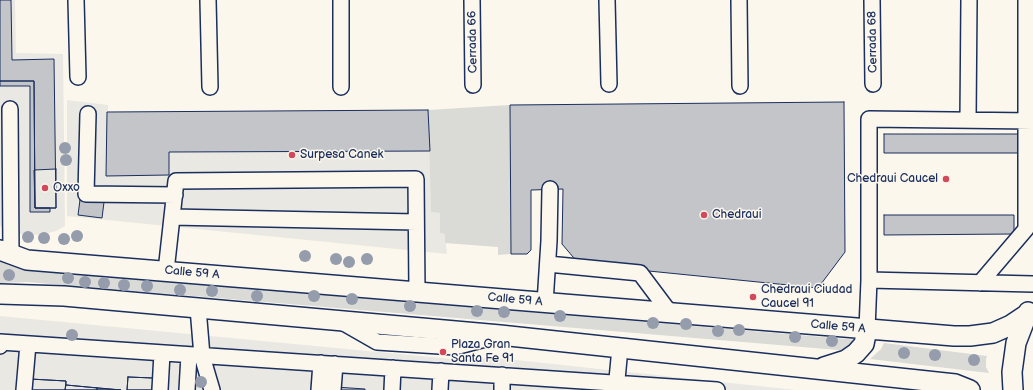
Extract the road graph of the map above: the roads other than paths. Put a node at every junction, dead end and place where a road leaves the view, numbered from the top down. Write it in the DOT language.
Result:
graph roads {
  1 [pos="76,0"];
  2 [pos="208,0"];
  3 [pos="342,0"];
  4 [pos="472,0"];
  5 [pos="607,0"];
  6 [pos="739,0"];
  7 [pos="872,0"];
  8 [pos="969,0"];
  9 [pos="1026,0"];
  10 [pos="78,77"];
  11 [pos="474,84"];
  12 [pos="609,84"];
  13 [pos="873,84"];
  14 [pos="740,86"];
  15 [pos="210,87"];
  16 [pos="341,87"];
  17 [pos="10,109"];
  18 [pos="88,114"];
  19 [pos="968,120"];
  20 [pos="1029,121"];
  21 [pos="5,130"];
  22 [pos="550,189"];
  23 [pos="175,195"];
  24 [pos="5,202"];
  25 [pos="172,216"];
  26 [pos="416,222"];
  27 [pos="5,252"];
  28 [pos="548,264"];
  29 [pos="166,271"];
  30 [pos="869,280"];
  31 [pos="980,283"];
  32 [pos="1033,284"];
  33 [pos="417,292"];
  34 [pos="0,294"];
  35 [pos="545,303"];
  36 [pos="198,308"];
  37 [pos="1030,310"];
  38 [pos="670,313"];
  39 [pos="867,329"];
  40 [pos="28,344"];
  41 [pos="0,346"];
  42 [pos="620,348"];
  43 [pos="162,353"];
  44 [pos="195,355"];
  45 [pos="328,364"];
  46 [pos="393,368"];
  47 [pos="817,369"];
  48 [pos="441,371"];
  49 [pos="506,383"];
  50 [pos="617,387"];
  51 [pos="24,390"];
  52 [pos="160,390"];
  53 [pos="186,390"];
  54 [pos="212,390"];
  55 [pos="319,390"];
  56 [pos="333,390"];
  57 [pos="392,390"];
  58 [pos="440,390"];
  59 [pos="717,390"];
  60 [pos="970,390"];
  61 [pos="1013,390"];
  1 -- 10 [label="street"];
  2 -- 15 [label="street"];
  3 -- 16 [label="street"];
  4 -- 11 [label="street, Cerrada 66"];
  5 -- 12 [label="street"];
  6 -- 14 [label="street"];
  7 -- 13 [label="street, Cerrada 68"];
  8 -- 19 [label="street"];
  9 -- 20 [label="street"];
  17 -- 21 [label="street"];
  18 -- 23 [label="street"];
  19 -- 20 [label="street"];
  19 -- 30 [label="street"];
  20 -- 31 [label="street"];
  21 -- 24 [label="street"];
  22 -- 28 [label="street"];
  23 -- 25 [label="street"];
  23 -- 26 [label="street"];
  24 -- 27 [label="street"];
  25 -- 26 [label="street"];
  25 -- 29 [label="street"];
  26 -- 33 [label="street"];
  27 -- 29 [label="main road, Calle 59 A"];
  28 -- 35 [label="street"];
  28 -- 38 [label="street"];
  29 -- 33 [label="main road, Calle 59 A"];
  30 -- 31 [label="street"];
  30 -- 39 [label="street"];
  31 -- 32 [label="street"];
  33 -- 35 [label="main road, Calle 59 A"];
  34 -- 36 [label="main road"];
  35 -- 38 [label="main road, Calle 59 A"];
  36 -- 42 [label="main road"];
  36 -- 44 [label="street"];
  37 -- 39 [label="main road, Calle 59 A"];
  37 -- 61 [label="main road"];
  38 -- 39 [label="main road, Calle 59 A"];
  39 -- 47 [label="main road"];
  40 -- 41 [label="street"];
  40 -- 43 [label="street"];
  40 -- 51 [label="street"];
  42 -- 47 [label="main road"];
  42 -- 50 [label="street"];
  43 -- 44 [label="street"];
  43 -- 52 [label="street"];
  44 -- 45 [label="street"];
  44 -- 53 [label="street"];
  44 -- 54 [label="street"];
  45 -- 46 [label="street"];
  45 -- 55 [label="street"];
  45 -- 56 [label="street"];
  46 -- 48 [label="street"];
  46 -- 57 [label="street"];
  47 -- 60 [label="main road"];
  48 -- 49 [label="street"];
  48 -- 58 [label="street"];
  49 -- 50 [label="street"];
  50 -- 59 [label="street"];
}
